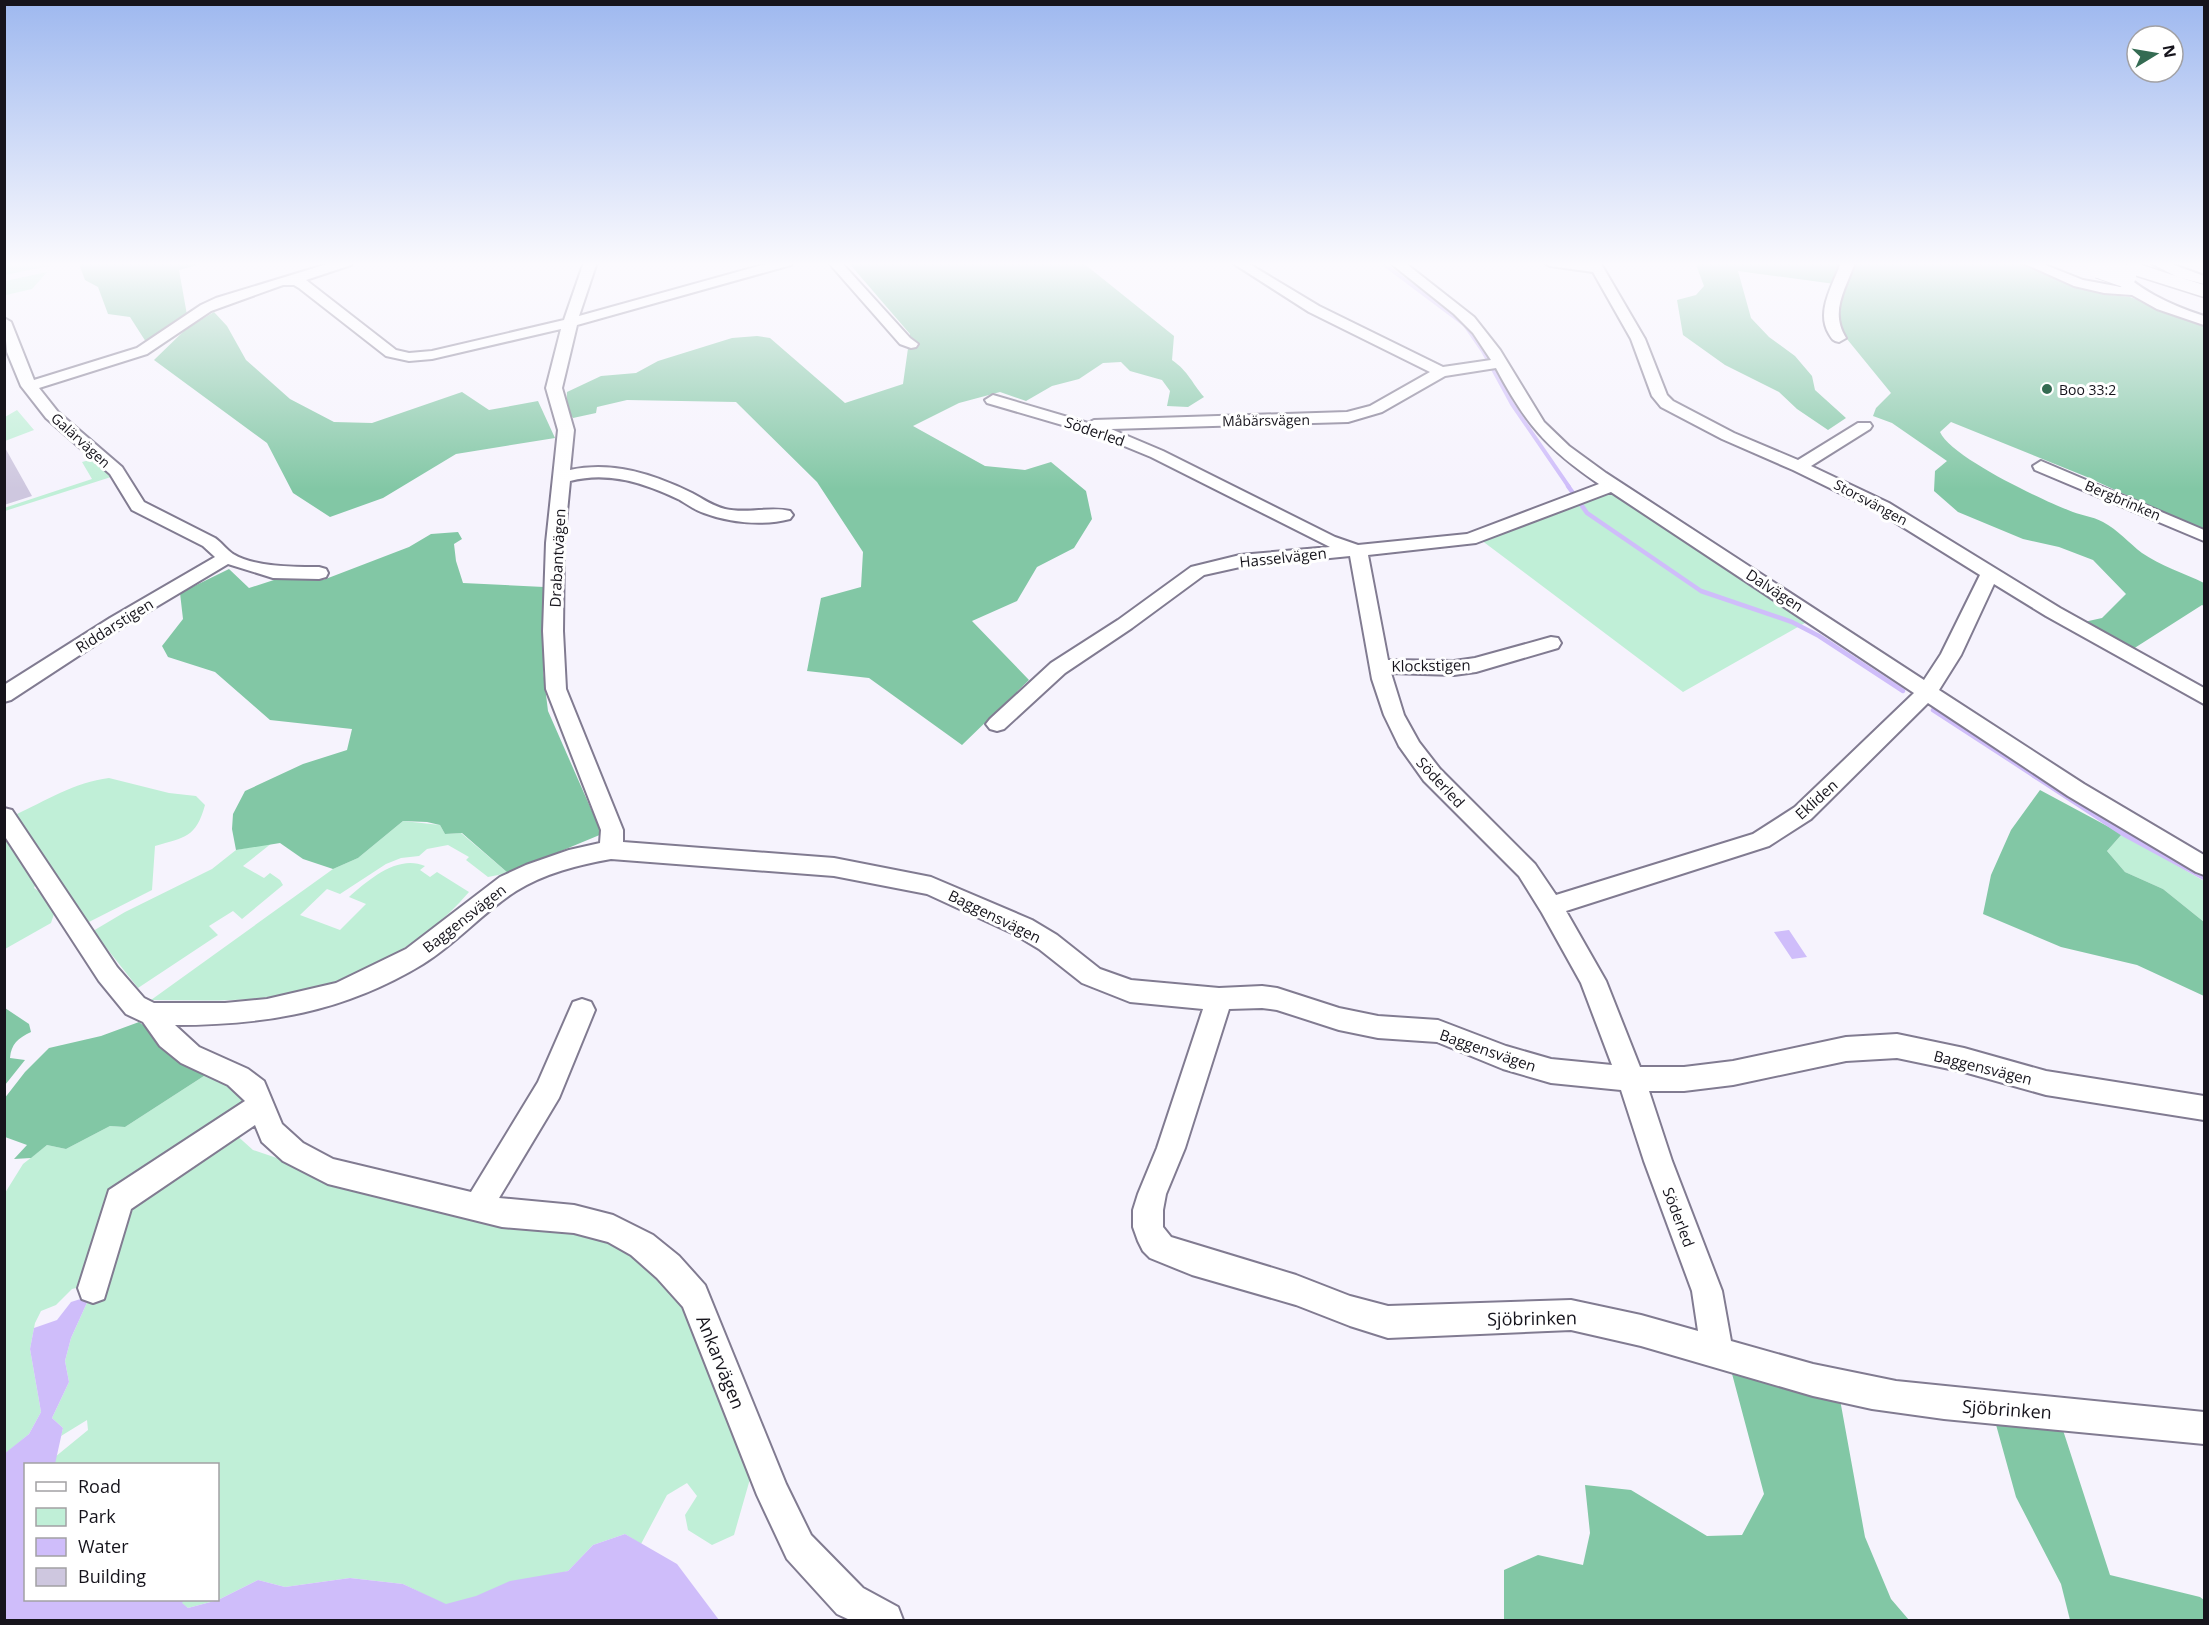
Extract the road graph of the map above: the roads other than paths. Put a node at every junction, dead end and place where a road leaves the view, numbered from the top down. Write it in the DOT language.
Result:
graph roads {
  1 [pos="9,338"];
  2 [pos="162,338"];
  3 [pos="372,338"];
  4 [pos="504,338"];
  5 [pos="566,338"];
  6 [pos="901,338"];
  7 [pos="1371,338"];
  8 [pos="1484,338"];
  9 [pos="1637,338"];
  10 [pos="911,344"];
  11 [pos="1499,363"];
  12 [pos="1441,372"];
  13 [pos="31,389"];
  14 [pos="993,400"];
  15 [pos="1081,425"];
  16 [pos="1864,426"];
  17 [pos="1799,466"];
  18 [pos="2040,466"];
  19 [pos="563,477"];
  20 [pos="1613,485"];
  21 [pos="784,515"];
  22 [pos="2205,536"];
  23 [pos="1358,550"];
  24 [pos="226,558"];
  25 [pos="320,573"];
  26 [pos="1990,573"];
  27 [pos="1551,643"];
  28 [pos="1380,666"];
  29 [pos="1927,692"];
  30 [pos="4,695"];
  31 [pos="2205,698"];
  32 [pos="997,724"];
  33 [pos="4,816"];
  34 [pos="611,850"];
  35 [pos="2205,866"];
  36 [pos="1551,906"];
  37 [pos="1219,999"];
  38 [pos="582,1010"];
  39 [pos="152,1014"];
  40 [pos="1631,1079"];
  41 [pos="262,1105"];
  42 [pos="2205,1108"];
  43 [pos="478,1207"];
  44 [pos="93,1288"];
  45 [pos="1718,1354"];
  46 [pos="2205,1428"];
  47 [pos="885,1620"];
  1 -- 13 [label="street, Galärvägen"];
  2 -- 13 [label="street"];
  3 -- 4 [label="street"];
  5 -- 19 [label="street, Drabantvägen"];
  6 -- 10 [label="street"];
  7 -- 12 [label="street"];
  8 -- 11 [label="street, Dalvägen"];
  9 -- 17 [label="street, Storsvängen"];
  11 -- 12 [label="street"];
  11 -- 20 [label="street, Dalvägen"];
  12 -- 15 [label="street, Måbärsvägen"];
  13 -- 24 [label="street, Galärvägen"];
  14 -- 15 [label="street, Söderled"];
  15 -- 23 [label="street, Söderled"];
  16 -- 17 [label="street"];
  17 -- 26 [label="street, Storsvängen"];
  18 -- 22 [label="street, Bergbrinken"];
  19 -- 21 [label="street"];
  19 -- 34 [label="street, Drabantvägen"];
  20 -- 23 [label="street, Hasselvägen"];
  20 -- 29 [label="street, Dalvägen"];
  23 -- 28 [label="street, Söderled"];
  23 -- 32 [label="street, Hasselvägen"];
  24 -- 25 [label="street, Galärvägen"];
  24 -- 30 [label="street, Riddarstigen"];
  26 -- 29 [label="street, Ekliden"];
  26 -- 31 [label="street, Storsvängen"];
  27 -- 28 [label="street, Klockstigen"];
  28 -- 36 [label="street, Söderled"];
  29 -- 35 [label="street, Dalvägen"];
  29 -- 36 [label="street, Ekliden"];
  33 -- 39 [label="street"];
  34 -- 37 [label="street, Baggensvägen"];
  34 -- 39 [label="street, Baggensvägen"];
  36 -- 40 [label="street, Söderled"];
  37 -- 40 [label="street, Baggensvägen"];
  37 -- 45 [label="street, Sjöbrinken"];
  38 -- 43 [label="street"];
  39 -- 41 [label="street, Ankarvägen"];
  40 -- 42 [label="street, Baggensvägen"];
  40 -- 45 [label="street, Söderled"];
  41 -- 43 [label="street, Ankarvägen"];
  41 -- 44 [label="street"];
  43 -- 47 [label="street, Ankarvägen"];
  45 -- 46 [label="street, Sjöbrinken"];
}
